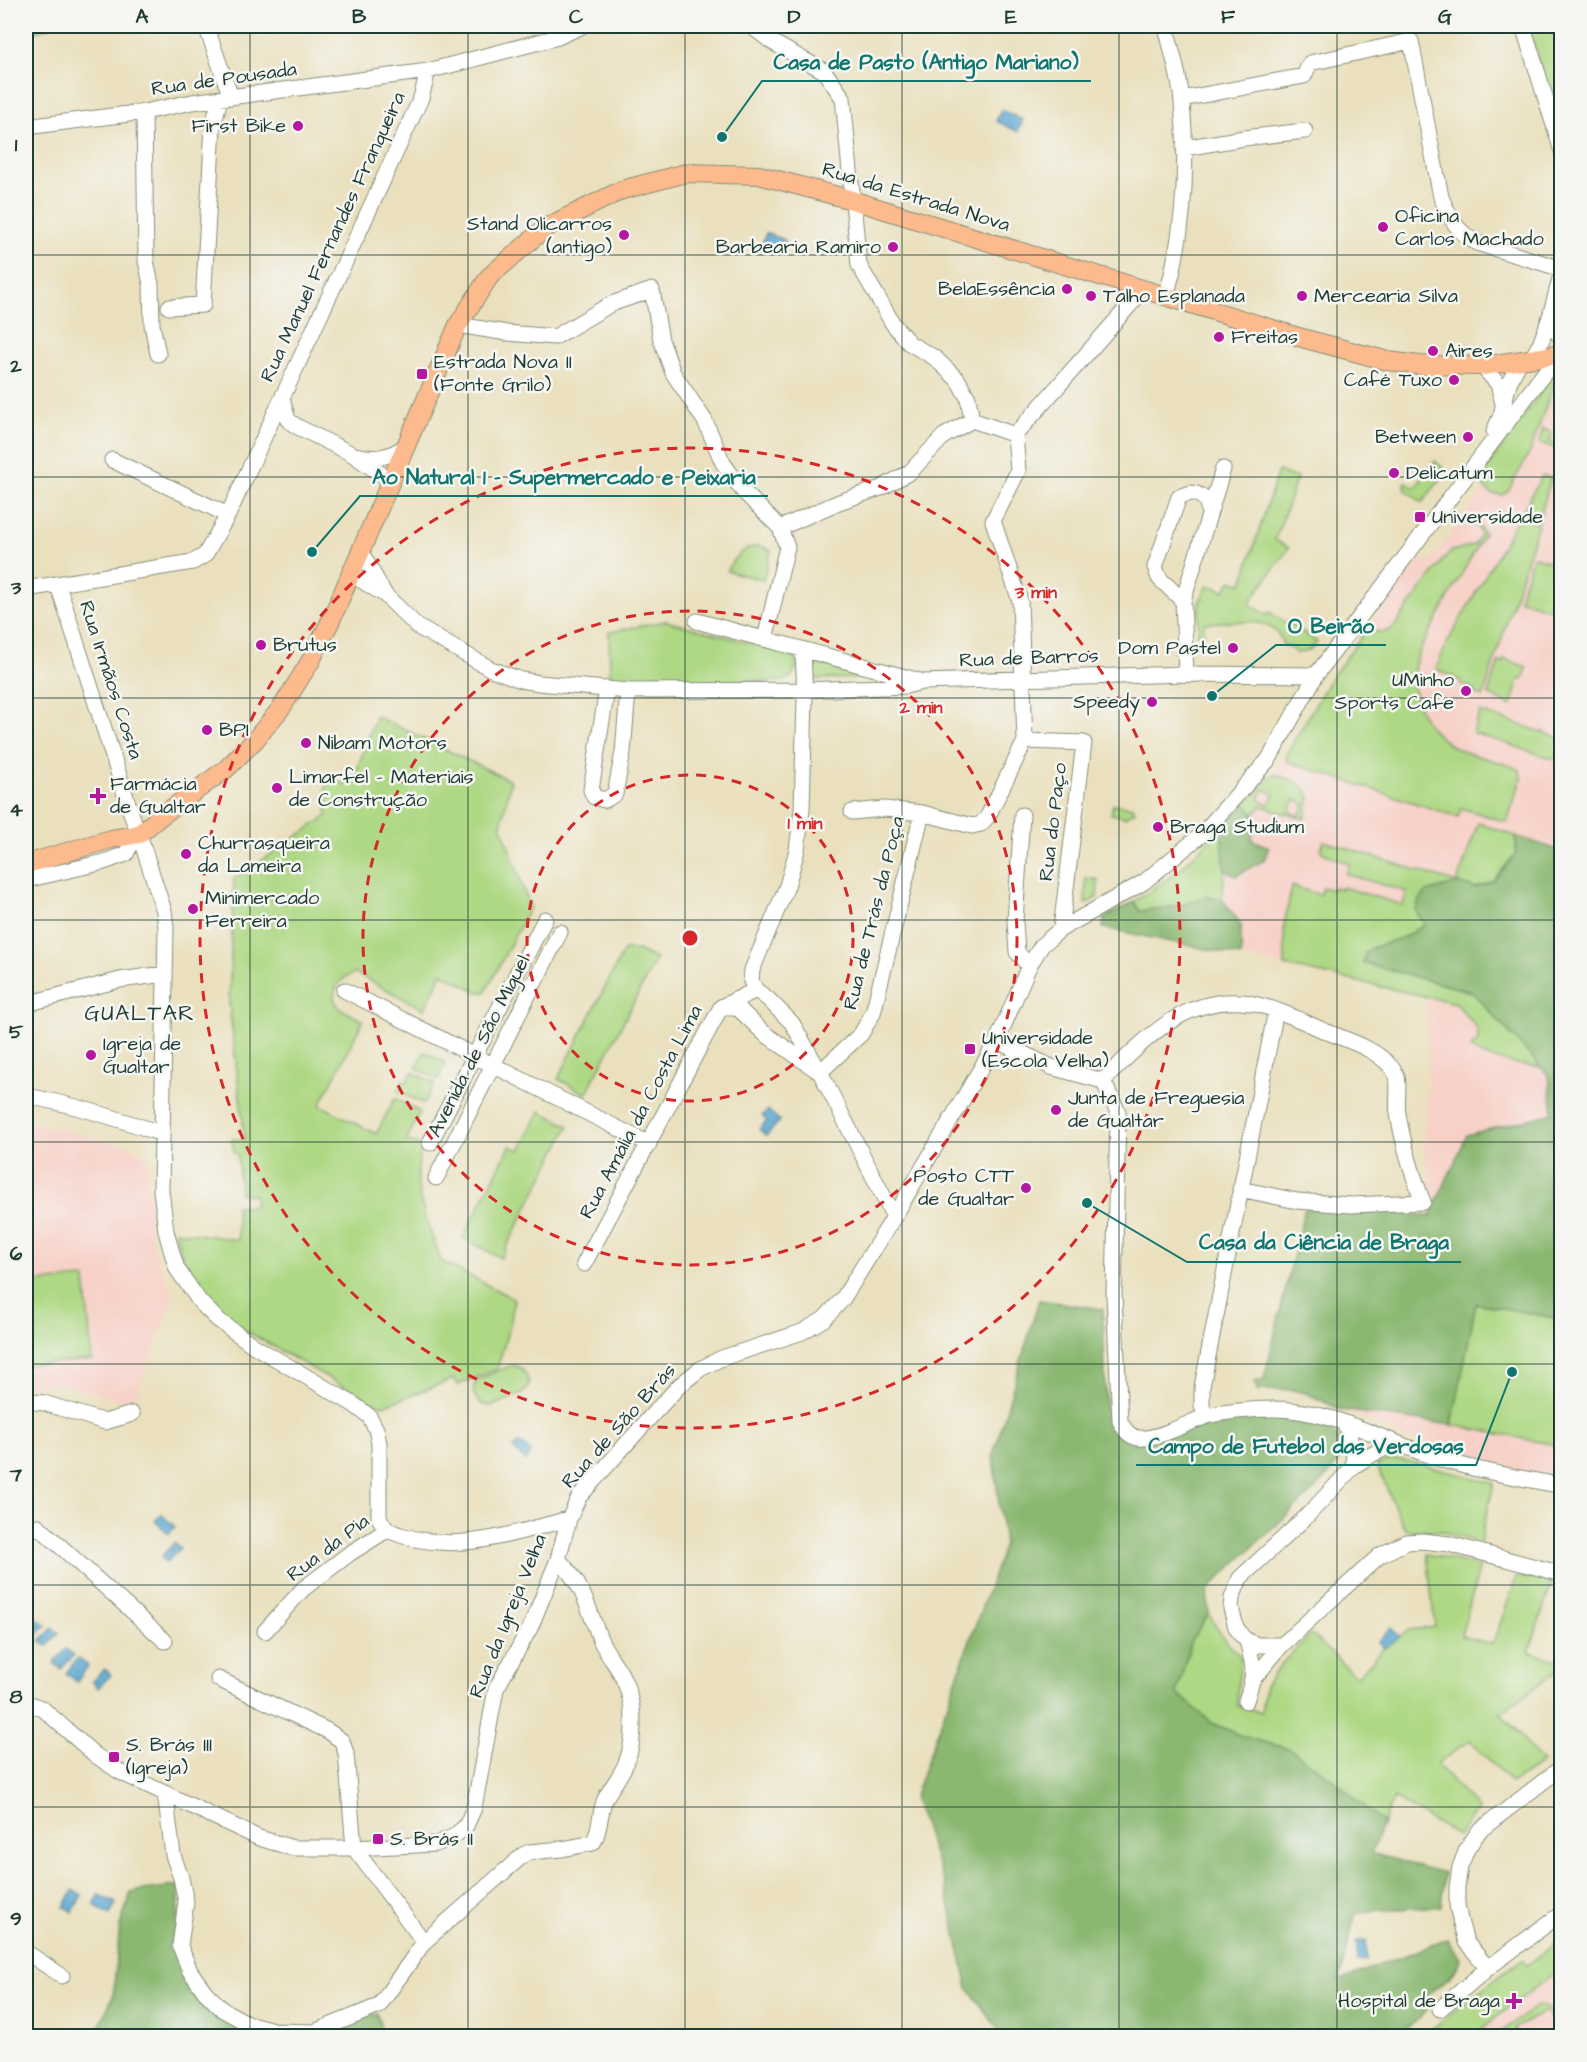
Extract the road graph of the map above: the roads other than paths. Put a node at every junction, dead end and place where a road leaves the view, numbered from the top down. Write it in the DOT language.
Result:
graph roads {
  1 [pos="206,26"];
  2 [pos="582,26"];
  3 [pos="751,26"];
  4 [pos="1166,26"];
  5 [pos="1522,26"];
  6 [pos="428,71"];
  7 [pos="226,98"];
  8 [pos="1182,99"];
  9 [pos="192,102"];
  10 [pos="144,112"];
  11 [pos="213,125"];
  12 [pos="26,127"];
  13 [pos="1305,131"];
  14 [pos="1184,148"];
  15 [pos="1562,152"];
  16 [pos="852,200"];
  17 [pos="1562,270"];
  18 [pos="1143,290"];
  19 [pos="1166,297"];
  20 [pos="169,307"];
  21 [pos="1550,317"];
  22 [pos="458,325"];
  23 [pos="1560,349"];
  24 [pos="158,354"];
  25 [pos="1526,360"];
  26 [pos="1482,366"];
  27 [pos="282,398"];
  28 [pos="1503,404"];
  29 [pos="1521,404"];
  30 [pos="972,420"];
  31 [pos="1015,435"];
  32 [pos="406,445"];
  33 [pos="1483,452"];
  34 [pos="352,454"];
  35 [pos="112,460"];
  36 [pos="1223,469"];
  37 [pos="393,476"];
  38 [pos="1209,514"];
  39 [pos="228,515"];
  40 [pos="780,528"];
  41 [pos="361,552"];
  42 [pos="351,574"];
  43 [pos="58,585"];
  44 [pos="26,590"];
  45 [pos="385,595"];
  46 [pos="1184,601"];
  47 [pos="697,621"];
  48 [pos="765,639"];
  49 [pos="803,650"];
  50 [pos="1186,674"];
  51 [pos="1316,675"];
  52 [pos="1023,680"];
  53 [pos="922,682"];
  54 [pos="607,689"];
  55 [pos="804,690"];
  56 [pos="632,691"];
  57 [pos="1025,741"];
  58 [pos="852,812"];
  59 [pos="922,813"];
  60 [pos="1022,815"];
  61 [pos="137,829"];
  62 [pos="26,864"];
  63 [pos="26,880"];
  64 [pos="545,919"];
  65 [pos="1061,929"];
  66 [pos="560,932"];
  67 [pos="1029,966"];
  68 [pos="164,974"];
  69 [pos="344,990"];
  70 [pos="756,990"];
  71 [pos="26,1004"];
  72 [pos="721,1007"];
  73 [pos="1276,1010"];
  74 [pos="997,1041"];
  75 [pos="475,1055"];
  76 [pos="493,1065"];
  77 [pos="820,1072"];
  78 [pos="1103,1081"];
  79 [pos="26,1096"];
  80 [pos="162,1134"];
  81 [pos="430,1143"];
  82 [pos="649,1144"];
  83 [pos="436,1178"];
  84 [pos="1240,1189"];
  85 [pos="894,1217"];
  86 [pos="585,1264"];
  87 [pos="26,1401"];
  88 [pos="132,1414"];
  89 [pos="1206,1416"];
  90 [pos="1345,1423"];
  91 [pos="1396,1443"];
  92 [pos="1354,1466"];
  93 [pos="1562,1486"];
  94 [pos="569,1519"];
  95 [pos="387,1530"];
  96 [pos="26,1533"];
  97 [pos="558,1558"];
  98 [pos="1562,1574"];
  99 [pos="265,1631"];
  100 [pos="165,1641"];
  101 [pos="1247,1641"];
  102 [pos="1282,1645"];
  103 [pos="1254,1678"];
  104 [pos="218,1679"];
  105 [pos="1246,1701"];
  106 [pos="26,1702"];
  107 [pos="1562,1767"];
  108 [pos="165,1793"];
  109 [pos="354,1848"];
  110 [pos="1562,1913"];
  111 [pos="424,1942"];
  112 [pos="26,1952"];
  113 [pos="1488,1968"];
  114 [pos="62,1976"];
  115 [pos="1440,2009"];
  1 -- 7 [label="street"];
  2 -- 6 [label="street, Rua de Pousada"];
  3 -- 16 [label="street"];
  4 -- 8 [label="street"];
  5 -- 15 [label="street"];
  6 -- 7 [label="street, Rua de Pousada"];
  6 -- 27 [label="street, Rua Manuel Fernandes Franqueira"];
  7 -- 9 [label="street, Rua de Pousada"];
  7 -- 11 [label="street"];
  8 -- 14 [label="street"];
  8 -- 17 [label="street"];
  9 -- 10 [label="street, Rua de Pousada"];
  9 -- 11 [label="street"];
  10 -- 12 [label="street, Rua de Pousada"];
  10 -- 24 [label="street"];
  11 -- 20 [label="street"];
  13 -- 14 [label="street"];
  14 -- 19 [label="street"];
  16 -- 18 [label="main road, Rua da Estrada Nova"];
  16 -- 22 [label="main road, Rua da Estrada Nova"];
  16 -- 30 [label="street"];
  17 -- 21 [label="street"];
  18 -- 19 [label="main road, Rua da Estrada Nova"];
  18 -- 31 [label="street"];
  19 -- 26 [label="main road, Rua da Estrada Nova"];
  21 -- 23 [label="street"];
  21 -- 25 [label="street"];
  22 -- 32 [label="main road, Rua da Estrada Nova"];
  22 -- 40 [label="street"];
  23 -- 25 [label="main road, Rua da Estrada Nova"];
  23 -- 29 [label="street"];
  25 -- 26 [label="main road, Rua da Estrada Nova"];
  25 -- 28 [label="street"];
  25 -- 29 [label="street"];
  26 -- 28 [label="street"];
  27 -- 34 [label="street, Rua Manuel Fernandes Franqueira"];
  27 -- 39 [label="street"];
  28 -- 33 [label="street"];
  29 -- 33 [label="street"];
  30 -- 31 [label="street"];
  30 -- 40 [label="street"];
  31 -- 52 [label="street"];
  32 -- 34 [label="street, Rua Manuel Fernandes Franqueira"];
  32 -- 37 [label="main road, Rua da Estrada Nova"];
  33 -- 51 [label="street, Rua de São Brás"];
  34 -- 37 [label="street, Rua Manuel Fernandes Franqueira"];
  35 -- 39 [label="street"];
  36 -- 38 [label="street"];
  37 -- 41 [label="main road, Rua da Estrada Nova"];
  38 -- 46 [label="street"];
  38 -- 46 [label="street"];
  39 -- 43 [label="street"];
  40 -- 48 [label="street"];
  41 -- 42 [label="main road, Rua da Estrada Nova"];
  41 -- 45 [label="street"];
  42 -- 45 [label="street"];
  42 -- 61 [label="main road, Rua da Estrada Nova"];
  43 -- 44 [label="street"];
  43 -- 61 [label="street, Rua Irmãos Costa"];
  45 -- 54 [label="street"];
  46 -- 50 [label="street"];
  47 -- 48 [label="street"];
  48 -- 49 [label="street"];
  49 -- 53 [label="street"];
  49 -- 55 [label="street"];
  50 -- 51 [label="street, Rua de Barros"];
  50 -- 52 [label="street, Rua de Barros"];
  51 -- 65 [label="street, Rua de São Brás"];
  52 -- 53 [label="street, Rua de Barros"];
  52 -- 57 [label="street"];
  53 -- 55 [label="street"];
  54 -- 56 [label="street"];
  54 -- 56 [label="street"];
  55 -- 56 [label="street"];
  55 -- 70 [label="street"];
  57 -- 59 [label="street"];
  57 -- 65 [label="street, Rua do Paço"];
  58 -- 59 [label="street, Rua de Trás da Poça"];
  59 -- 77 [label="street, Rua de Trás da Poça"];
  60 -- 67 [label="street"];
  61 -- 62 [label="main road, Rua da Estrada Nova"];
  61 -- 63 [label="street"];
  61 -- 68 [label="street, Rua Irmãos Costa"];
  64 -- 75 [label="street, Avenida de São Miguel"];
  65 -- 67 [label="street, Rua de São Brás"];
  66 -- 76 [label="street, Avenida de São Miguel"];
  67 -- 74 [label="street, Rua de São Brás"];
  68 -- 71 [label="street"];
  68 -- 80 [label="street, Rua Irmãos Costa"];
  69 -- 75 [label="street"];
  70 -- 72 [label="street, Rua Amália da Costa Lima"];
  70 -- 77 [label="street"];
  72 -- 77 [label="street"];
  72 -- 82 [label="street, Rua Amália da Costa Lima"];
  73 -- 78 [label="street"];
  73 -- 84 [label="street"];
  73 -- 84 [label="street"];
  74 -- 78 [label="street"];
  74 -- 85 [label="street, Rua de São Brás"];
  75 -- 76 [label="street"];
  75 -- 81 [label="street, Avenida de São Miguel"];
  76 -- 82 [label="street"];
  76 -- 83 [label="street, Avenida de São Miguel"];
  77 -- 85 [label="street"];
  78 -- 89 [label="street"];
  79 -- 80 [label="street"];
  80 -- 95 [label="street, Rua Irmãos Costa"];
  82 -- 86 [label="street, Rua Amália da Costa Lima"];
  84 -- 89 [label="street"];
  85 -- 94 [label="street, Rua de São Brás"];
  87 -- 88 [label="street"];
  89 -- 90 [label="street"];
  90 -- 91 [label="street"];
  90 -- 92 [label="street"];
  91 -- 92 [label="street"];
  91 -- 93 [label="street"];
  92 -- 101 [label="street"];
  94 -- 95 [label="street, Rua da Pia"];
  94 -- 97 [label="street, Rua da Igreja Velha"];
  95 -- 99 [label="street, Rua da Pia"];
  96 -- 100 [label="street"];
  97 -- 109 [label="street, Rua da Igreja Velha"];
  97 -- 111 [label="street"];
  98 -- 102 [label="street"];
  101 -- 102 [label="street"];
  101 -- 103 [label="street"];
  102 -- 103 [label="street"];
  103 -- 105 [label="street"];
  104 -- 109 [label="street"];
  106 -- 108 [label="street, Rua da Igreja Velha"];
  107 -- 113 [label="street"];
  108 -- 109 [label="street, Rua da Igreja Velha"];
  108 -- 111 [label="street"];
  109 -- 111 [label="street"];
  110 -- 113 [label="street"];
  112 -- 114 [label="street"];
  113 -- 115 [label="street"];
}
